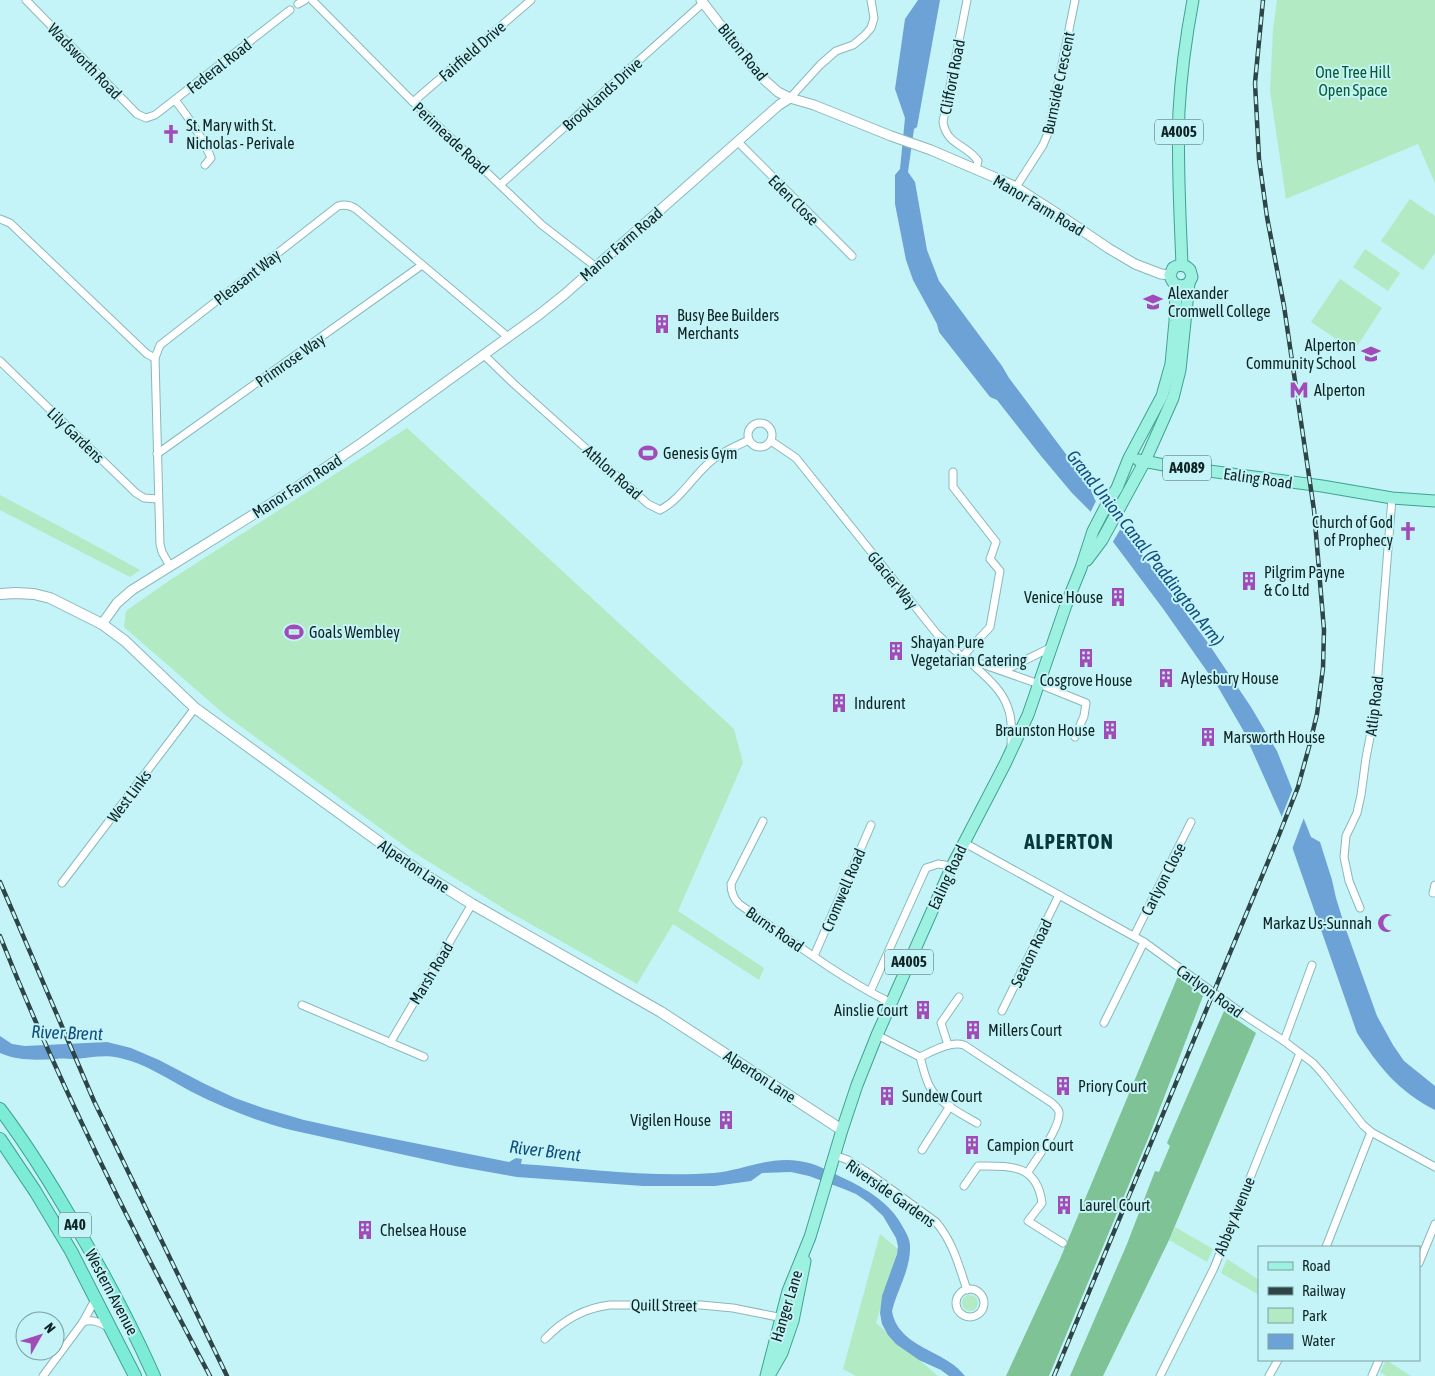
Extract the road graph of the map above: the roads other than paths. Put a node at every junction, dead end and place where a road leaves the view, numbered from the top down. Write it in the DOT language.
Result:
graph roads {
  1 [pos="26,0"];
  2 [pos="312,0"];
  3 [pos="531,0"];
  4 [pos="871,0"];
  5 [pos="967,0"];
  6 [pos="1075,0"];
  7 [pos="1192,0"];
  8 [pos="702,2"];
  9 [pos="290,10"];
  10 [pos="790,98"];
  11 [pos="176,100"];
  12 [pos="413,102"];
  13 [pos="146,118"];
  14 [pos="738,142"];
  15 [pos="205,165"];
  16 [pos="976,169"];
  17 [pos="500,185"];
  18 [pos="1016,187"];
  19 [pos="0,219"];
  20 [pos="852,256"];
  21 [pos="422,265"];
  22 [pos="1182,265"];
  23 [pos="596,267"];
  24 [pos="1173,280"];
  25 [pos="1189,283"];
  26 [pos="508,337"];
  27 [pos="484,355"];
  28 [pos="155,358"];
  29 [pos="0,361"];
  30 [pos="749,440"];
  31 [pos="771,441"];
  32 [pos="157,454"];
  33 [pos="1129,458"];
  34 [pos="1145,461"];
  35 [pos="953,472"];
  36 [pos="1117,488"];
  37 [pos="1392,498"];
  38 [pos="158,499"];
  39 [pos="1435,501"];
  40 [pos="170,566"];
  41 [pos="1081,568"];
  42 [pos="0,594"];
  43 [pos="102,624"];
  44 [pos="1052,647"];
  45 [pos="964,658"];
  46 [pos="992,669"];
  47 [pos="1039,684"];
  48 [pos="195,708"];
  49 [pos="1075,737"];
  50 [pos="1010,752"];
  51 [pos="763,821"];
  52 [pos="1191,822"];
  53 [pos="871,824"];
  54 [pos="963,842"];
  55 [pos="952,866"];
  56 [pos="62,883"];
  57 [pos="1059,895"];
  58 [pos="472,904"];
  59 [pos="1360,908"];
  60 [pos="1134,936"];
  61 [pos="1144,942"];
  62 [pos="814,956"];
  63 [pos="1312,965"];
  64 [pos="870,992"];
  65 [pos="959,997"];
  66 [pos="891,1003"];
  67 [pos="302,1005"];
  68 [pos="1002,1011"];
  69 [pos="1104,1023"];
  70 [pos="877,1035"];
  71 [pos="1284,1041"];
  72 [pos="390,1042"];
  73 [pos="948,1046"];
  74 [pos="1300,1053"];
  75 [pos="424,1057"];
  76 [pos="920,1057"];
  77 [pos="950,1106"];
  78 [pos="0,1109"];
  79 [pos="977,1123"];
  80 [pos="842,1130"];
  81 [pos="1371,1132"];
  82 [pos="0,1139"];
  83 [pos="922,1150"];
  84 [pos="834,1155"];
  85 [pos="1435,1167"];
  86 [pos="1028,1172"];
  87 [pos="964,1186"];
  88 [pos="824,1191"];
  89 [pos="1435,1224"];
  90 [pos="810,1237"];
  91 [pos="1063,1243"];
  92 [pos="1326,1246"];
  93 [pos="1420,1261"];
  94 [pos="967,1290"];
  95 [pos="96,1298"];
  96 [pos="780,1318"];
  97 [pos="793,1321"];
  98 [pos="83,1322"];
  99 [pos="111,1328"];
  100 [pos="545,1339"];
  101 [pos="141,1346"];
  102 [pos="1277,1361"];
  103 [pos="1379,1361"];
  104 [pos="43,1376"];
  105 [pos="135,1376"];
  106 [pos="154,1376"];
  107 [pos="161,1376"];
  108 [pos="767,1376"];
  109 [pos="1160,1376"];
  110 [pos="1269,1376"];
  111 [pos="1372,1376"];
  1 -- 13 [label="street, Wadsworth Road"];
  2 -- 12 [label="street, Perimeade Road"];
  3 -- 12 [label="street, Fairfield Drive"];
  4 -- 10 [label="street"];
  5 -- 16 [label="street, Clifford Road"];
  6 -- 18 [label="street, Burnside Crescent"];
  7 -- 22 [label="main road, A4005"];
  8 -- 10 [label="street, Bilton Road"];
  8 -- 17 [label="street, Brooklands Drive"];
  9 -- 11 [label="street, Federal Road"];
  10 -- 14 [label="street, Manor Farm Road"];
  10 -- 16 [label="street, Manor Farm Road"];
  11 -- 13 [label="street, Federal Road"];
  11 -- 15 [label="street"];
  12 -- 17 [label="street, Perimeade Road"];
  14 -- 20 [label="street, Eden Close"];
  14 -- 23 [label="street, Manor Farm Road"];
  16 -- 18 [label="street, Manor Farm Road"];
  17 -- 23 [label="street, Perimeade Road"];
  18 -- 24 [label="street, Manor Farm Road"];
  19 -- 28 [label="street"];
  21 -- 26 [label="street, Pleasant Way"];
  21 -- 28 [label="street, Pleasant Way"];
  21 -- 32 [label="street, Primrose Way"];
  22 -- 24 [label="main road"];
  22 -- 25 [label="main road"];
  23 -- 26 [label="street, Manor Farm Road"];
  24 -- 25 [label="main road"];
  24 -- 33 [label="main road, A4005"];
  25 -- 34 [label="main road, A4005"];
  26 -- 27 [label="street, Manor Farm Road"];
  27 -- 30 [label="street, Athlon Road"];
  27 -- 40 [label="street, Manor Farm Road"];
  28 -- 32 [label="street"];
  29 -- 38 [label="street, Lily Gardens"];
  30 -- 31 [label="street"];
  30 -- 31 [label="street"];
  31 -- 45 [label="street, Glacier Way"];
  32 -- 38 [label="street"];
  33 -- 34 [label="main road, A4089"];
  33 -- 36 [label="main road, Ealing Road / A4005"];
  34 -- 36 [label="main road"];
  34 -- 37 [label="main road, Ealing Road / A4089"];
  34 -- 41 [label="main road, Ealing Road / A4005"];
  35 -- 45 [label="street"];
  36 -- 41 [label="main road, Ealing Road / A4005"];
  37 -- 39 [label="main road, Ealing Road / A4089"];
  37 -- 59 [label="street, Atlip Road"];
  38 -- 40 [label="street"];
  40 -- 43 [label="street, Manor Farm Road"];
  41 -- 44 [label="main road, Ealing Road / A4005"];
  42 -- 43 [label="main road, Alperton Lane"];
  43 -- 48 [label="main road, Alperton Lane"];
  44 -- 46 [label="street"];
  44 -- 47 [label="main road, Ealing Road / A4005"];
  45 -- 46 [label="street, Glacier Way"];
  45 -- 50 [label="street"];
  46 -- 47 [label="street, Glacier Way"];
  47 -- 49 [label="street, Glacier Way"];
  47 -- 50 [label="main road, Ealing Road / A4005"];
  48 -- 56 [label="street, West Links"];
  48 -- 58 [label="main road, Alperton Lane"];
  50 -- 54 [label="main road, Ealing Road / A4005"];
  51 -- 62 [label="street, Burns Road"];
  52 -- 60 [label="street, Carlyon Close"];
  53 -- 62 [label="street, Cromwell Road"];
  54 -- 55 [label="main road, Ealing Road / A4005"];
  54 -- 57 [label="street, Carlyon Road"];
  55 -- 64 [label="street"];
  55 -- 66 [label="main road, Ealing Road / A4005"];
  57 -- 60 [label="street, Carlyon Road"];
  57 -- 68 [label="street, Seaton Road"];
  58 -- 72 [label="street, Marsh Road"];
  58 -- 80 [label="main road, Alperton Lane"];
  60 -- 61 [label="street, Carlyon Road"];
  61 -- 69 [label="street"];
  61 -- 71 [label="street, Carlyon Road"];
  62 -- 64 [label="street, Burns Road"];
  63 -- 71 [label="street"];
  64 -- 66 [label="street, Burns Road"];
  65 -- 73 [label="street"];
  66 -- 70 [label="main road, Ealing Road / A4005"];
  67 -- 72 [label="street"];
  70 -- 76 [label="street"];
  70 -- 80 [label="main road, Ealing Road / A4005"];
  71 -- 74 [label="street, Carlyon Road"];
  72 -- 75 [label="street"];
  73 -- 76 [label="street"];
  73 -- 86 [label="street"];
  74 -- 81 [label="street, Carlyon Road"];
  74 -- 109 [label="street, Abbey Avenue"];
  76 -- 77 [label="street"];
  77 -- 79 [label="street"];
  77 -- 83 [label="street"];
  78 -- 101 [label="highway, Western Avenue / A40"];
  80 -- 84 [label="main road, Ealing Road / A4005"];
  81 -- 85 [label="street, Carlyon Road"];
  81 -- 92 [label="street"];
  82 -- 95 [label="highway, Western Avenue / A40"];
  84 -- 88 [label="main road, Ealing Road / A4005"];
  84 -- 94 [label="street, Riverside Gardens"];
  86 -- 87 [label="street"];
  86 -- 91 [label="street"];
  88 -- 90 [label="main road, Hanger Lane / A4005"];
  89 -- 93 [label="street"];
  90 -- 96 [label="main road, Hanger Lane / A4005"];
  90 -- 97 [label="main road, Hanger Lane / A4005"];
  95 -- 98 [label="street"];
  95 -- 99 [label="highway, Western Avenue / A40"];
  96 -- 97 [label="street, Quill Street"];
  96 -- 100 [label="street, Quill Street"];
  96 -- 108 [label="main road, Hanger Lane / A4005"];
  97 -- 108 [label="main road, Hanger Lane / A4005"];
  98 -- 99 [label="street"];
  98 -- 104 [label="street"];
  99 -- 105 [label="highway, Western Avenue / A40"];
  101 -- 106 [label="highway, Western Avenue / A40"];
  101 -- 107 [label="highway, A40"];
  102 -- 110 [label="street"];
  103 -- 111 [label="street"];
}
